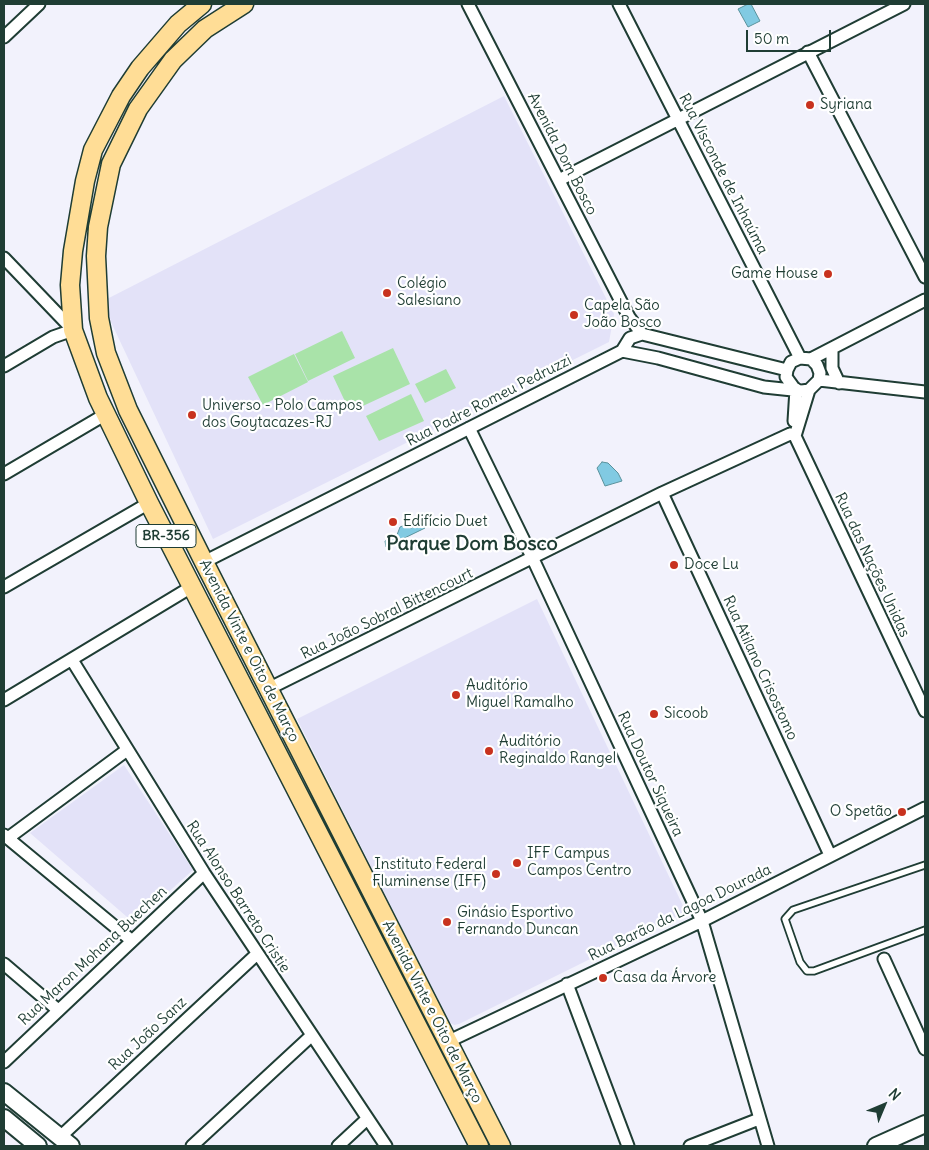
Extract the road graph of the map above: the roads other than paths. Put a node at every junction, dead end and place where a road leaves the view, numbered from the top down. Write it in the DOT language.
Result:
graph roads {
  1 [pos="39,4"];
  2 [pos="202,4"];
  3 [pos="226,4"];
  4 [pos="244,4"];
  5 [pos="468,4"];
  6 [pos="619,4"];
  7 [pos="904,4"];
  8 [pos="4,37"];
  9 [pos="808,52"];
  10 [pos="157,80"];
  11 [pos="679,120"];
  12 [pos="558,180"];
  13 [pos="4,258"];
  14 [pos="925,277"];
  15 [pos="925,300"];
  16 [pos="73,330"];
  17 [pos="636,336"];
  18 [pos="832,348"];
  19 [pos="622,350"];
  20 [pos="805,358"];
  21 [pos="4,366"];
  22 [pos="787,370"];
  23 [pos="818,380"];
  24 [pos="840,382"];
  25 [pos="800,390"];
  26 [pos="925,392"];
  27 [pos="106,414"];
  28 [pos="469,428"];
  29 [pos="792,435"];
  30 [pos="4,474"];
  31 [pos="139,481"];
  32 [pos="662,493"];
  33 [pos="149,502"];
  34 [pos="533,559"];
  35 [pos="204,562"];
  36 [pos="193,586"];
  37 [pos="4,587"];
  38 [pos="72,660"];
  39 [pos="259,672"];
  40 [pos="268,689"];
  41 [pos="4,700"];
  42 [pos="925,711"];
  43 [pos="127,750"];
  44 [pos="925,808"];
  45 [pos="6,837"];
  46 [pos="830,855"];
  47 [pos="925,865"];
  48 [pos="204,873"];
  49 [pos="702,921"];
  50 [pos="925,930"];
  51 [pos="131,940"];
  52 [pos="257,954"];
  53 [pos="884,959"];
  54 [pos="4,964"];
  55 [pos="387,964"];
  56 [pos="567,984"];
  57 [pos="58,1010"];
  58 [pos="311,1036"];
  59 [pos="447,1042"];
  60 [pos="925,1049"];
  61 [pos="4,1062"];
  62 [pos="4,1092"];
  63 [pos="4,1118"];
  64 [pos="367,1119"];
  65 [pos="759,1119"];
  66 [pos="925,1124"];
  67 [pos="66,1142"];
  68 [pos="38,1146"];
  69 [pos="192,1146"];
  70 [pos="338,1146"];
  71 [pos="386,1146"];
  72 [pos="478,1146"];
  73 [pos="501,1146"];
  74 [pos="628,1146"];
  75 [pos="690,1146"];
  76 [pos="768,1146"];
  77 [pos="876,1146"];
  1 -- 8 [label="street"];
  2 -- 16 [label="main road, Avenida Vinte e Oito de Março / BR-356"];
  3 -- 10 [label="main road"];
  4 -- 10 [label="main road, Avenida Vinte e Oito de Março"];
  5 -- 12 [label="street, Avenida Dom Bosco"];
  6 -- 11 [label="street, Rua Visconde de Inhaúma"];
  7 -- 9 [label="street"];
  9 -- 11 [label="street"];
  9 -- 14 [label="street"];
  10 -- 35 [label="main road, Avenida Vinte e Oito de Março"];
  11 -- 12 [label="street"];
  11 -- 20 [label="street, Rua Visconde de Inhaúma"];
  12 -- 17 [label="street, Avenida Dom Bosco"];
  13 -- 16 [label="street"];
  15 -- 18 [label="street"];
  16 -- 21 [label="street"];
  16 -- 27 [label="main road, Avenida Vinte e Oito de Março / BR-356"];
  17 -- 19 [label="street"];
  17 -- 22 [label="street"];
  18 -- 20 [label="street"];
  18 -- 24 [label="street"];
  19 -- 25 [label="street"];
  19 -- 28 [label="street, Rua Padre Romeu Pedruzzi"];
  20 -- 22 [label="street"];
  20 -- 23 [label="street"];
  22 -- 25 [label="street"];
  23 -- 24 [label="street"];
  23 -- 25 [label="street"];
  24 -- 26 [label="street"];
  25 -- 29 [label="street"];
  27 -- 30 [label="street"];
  27 -- 31 [label="main road, Avenida Vinte e Oito de Março / BR-356"];
  28 -- 34 [label="street, Rua Doutor Siqueira"];
  28 -- 35 [label="street, Rua Padre Romeu Pedruzzi"];
  29 -- 32 [label="street, Rua João Sobral Bittencourt"];
  29 -- 42 [label="street, Rua das Nações Unidas"];
  31 -- 33 [label="main road, Avenida Vinte e Oito de Março / BR-356"];
  31 -- 35 [label="main road"];
  32 -- 34 [label="street, Rua João Sobral Bittencourt"];
  32 -- 46 [label="street, Rua Atilano Crisostomo"];
  33 -- 36 [label="main road, Avenida Vinte e Oito de Março / BR-356"];
  33 -- 37 [label="street"];
  34 -- 40 [label="street, Rua João Sobral Bittencourt"];
  34 -- 49 [label="street, Rua Doutor Siqueira"];
  35 -- 39 [label="main road, Avenida Vinte e Oito de Março"];
  36 -- 38 [label="street"];
  36 -- 39 [label="main road"];
  36 -- 55 [label="main road, Avenida Vinte e Oito de Março / BR-356"];
  38 -- 41 [label="street"];
  38 -- 43 [label="street, Rua Alonso Barreto Cristie"];
  39 -- 40 [label="main road, Avenida Vinte e Oito de Março"];
  40 -- 59 [label="main road, Avenida Vinte e Oito de Março"];
  43 -- 45 [label="street"];
  43 -- 48 [label="street, Rua Alonso Barreto Cristie"];
  44 -- 46 [label="street, Rua Barão da Lagoa Dourada"];
  45 -- 51 [label="street"];
  46 -- 49 [label="street, Rua Barão da Lagoa Dourada"];
  47 -- 50 [label="lane"];
  48 -- 51 [label="street, Rua Maron Mohana Buechen"];
  48 -- 52 [label="street, Rua Alonso Barreto Cristie"];
  49 -- 56 [label="street, Rua Barão da Lagoa Dourada"];
  49 -- 65 [label="street, Rua Doutor Siqueira"];
  51 -- 57 [label="street, Rua Maron Mohana Buechen"];
  52 -- 58 [label="street, Rua Alonso Barreto Cristie"];
  52 -- 67 [label="street, Rua João Sanz"];
  53 -- 60 [label="street"];
  54 -- 57 [label="street"];
  55 -- 59 [label="main road"];
  55 -- 72 [label="main road, Avenida Vinte e Oito de Março / BR-356"];
  56 -- 59 [label="street, Rua Barão da Lagoa Dourada"];
  56 -- 74 [label="street"];
  57 -- 61 [label="street, Rua Maron Mohana Buechen"];
  58 -- 64 [label="street, Rua Alonso Barreto Cristie"];
  58 -- 69 [label="street"];
  59 -- 73 [label="main road, Avenida Vinte e Oito de Março"];
  62 -- 67 [label="main road"];
  63 -- 68 [label="main road"];
  64 -- 70 [label="street"];
  64 -- 71 [label="street, Rua Alonso Barreto Cristie"];
  65 -- 75 [label="street"];
  65 -- 76 [label="street, Rua Doutor Siqueira"];
  66 -- 77 [label="main road"];
}
